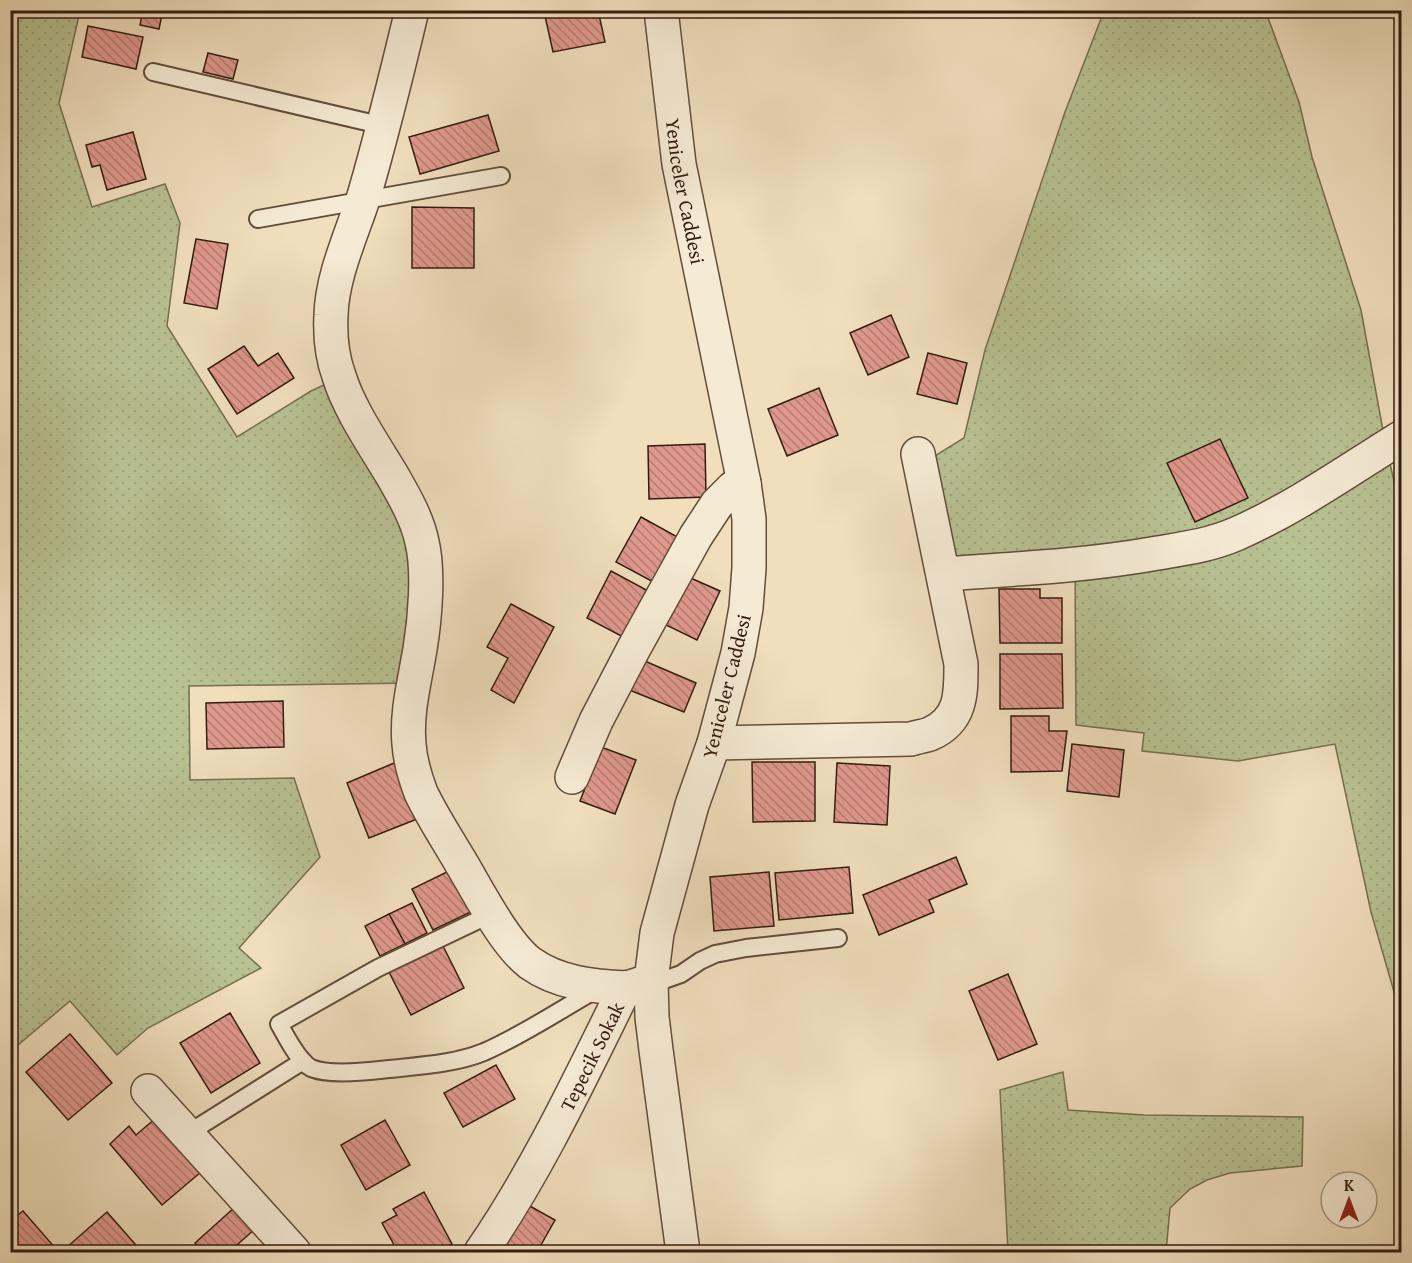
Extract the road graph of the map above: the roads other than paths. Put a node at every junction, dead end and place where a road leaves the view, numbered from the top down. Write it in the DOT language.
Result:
graph roads {
  1 [pos="412,10"];
  2 [pos="661,10"];
  3 [pos="153,72"];
  4 [pos="384,126"];
  5 [pos="501,176"];
  6 [pos="363,200"];
  7 [pos="258,219"];
  8 [pos="1401,437"];
  9 [pos="918,454"];
  10 [pos="744,483"];
  11 [pos="943,574"];
  12 [pos="714,743"];
  13 [pos="572,777"];
  14 [pos="491,914"];
  15 [pos="838,938"];
  16 [pos="626,986"];
  17 [pos="303,1061"];
  18 [pos="148,1091"];
  19 [pos="187,1134"];
  20 [pos="294,1252"];
  21 [pos="482,1252"];
  22 [pos="683,1252"];
  1 -- 4 [label="street"];
  2 -- 10 [label="street, Yeniceler Caddesi"];
  3 -- 4 [label="lane"];
  4 -- 6 [label="street"];
  5 -- 6 [label="lane"];
  6 -- 7 [label="lane"];
  6 -- 14 [label="street"];
  8 -- 11 [label="street"];
  9 -- 11 [label="street"];
  10 -- 12 [label="street, Yeniceler Caddesi"];
  10 -- 13 [label="street"];
  11 -- 12 [label="street"];
  12 -- 16 [label="street, Yeniceler Caddesi"];
  14 -- 16 [label="street"];
  14 -- 17 [label="lane"];
  15 -- 16 [label="lane"];
  16 -- 17 [label="lane"];
  16 -- 21 [label="street, Tepecik Sokak"];
  16 -- 22 [label="street, Yeniceler Caddesi"];
  17 -- 19 [label="lane"];
  18 -- 19 [label="street"];
  19 -- 20 [label="street"];
}
